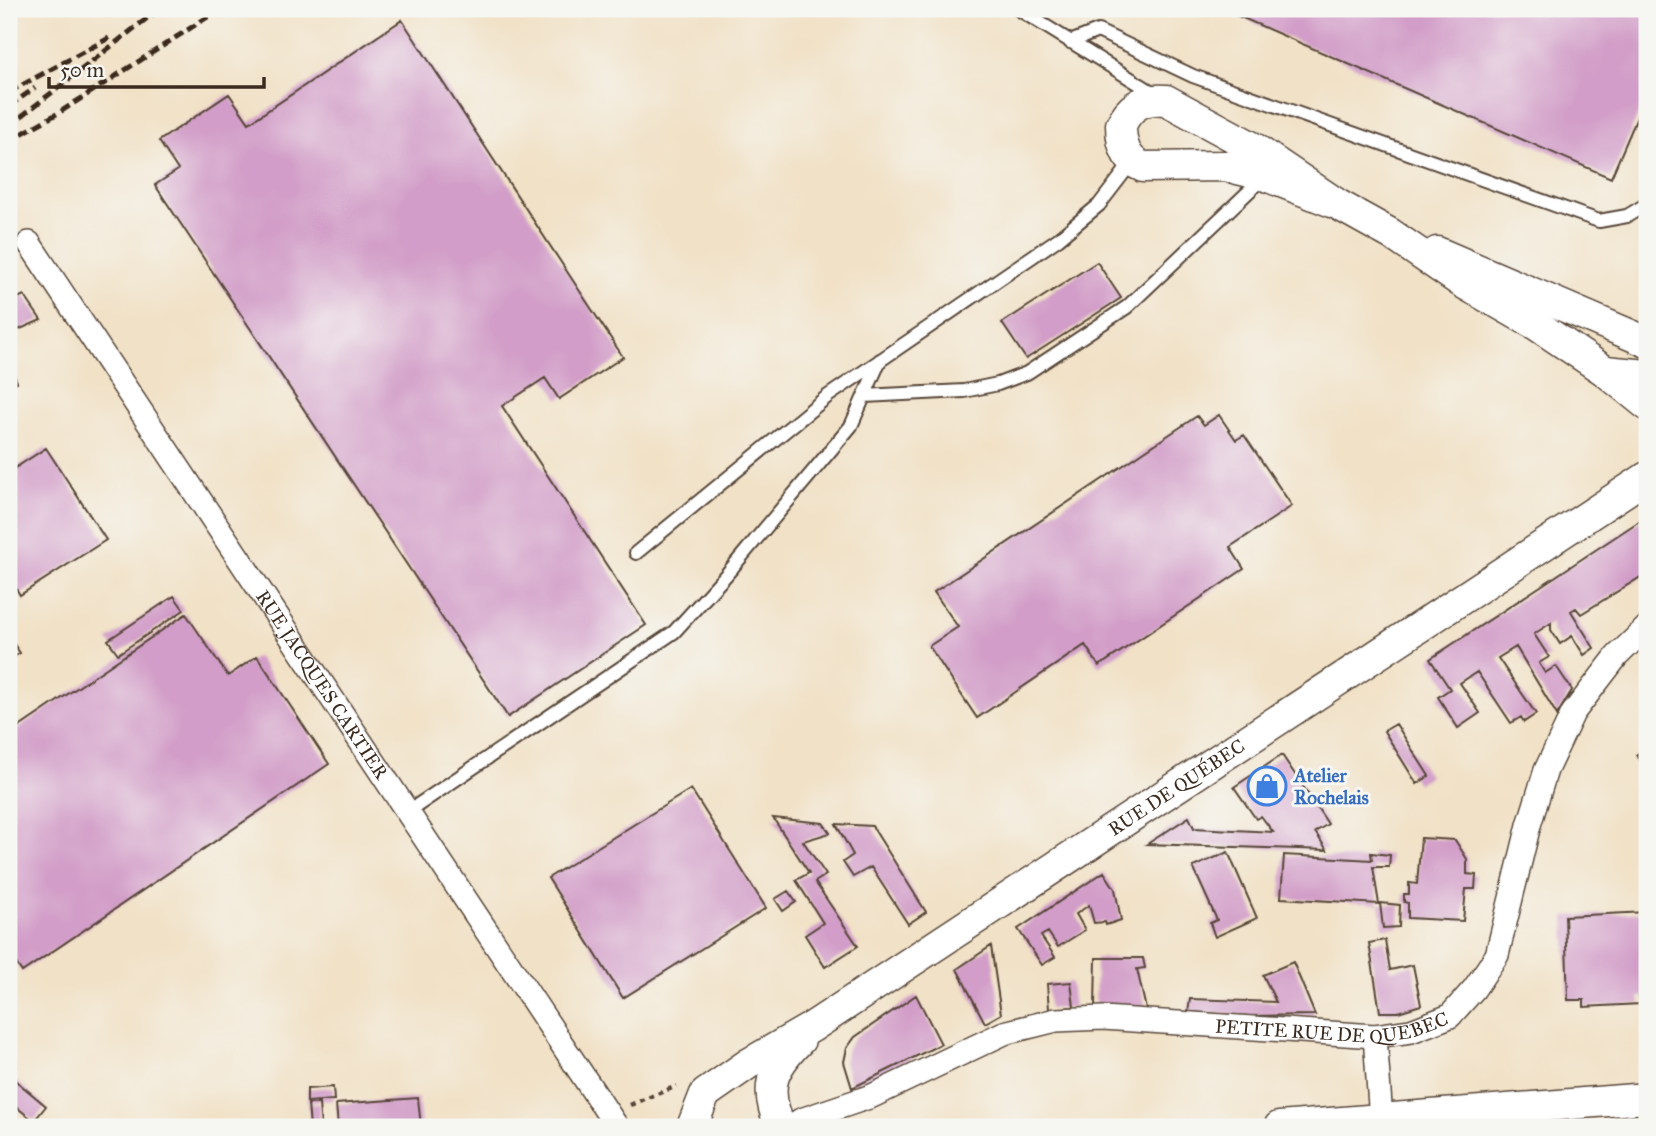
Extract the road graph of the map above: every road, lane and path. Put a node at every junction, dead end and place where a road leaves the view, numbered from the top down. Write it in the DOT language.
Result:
graph roads {
  1 [pos="1017,9"];
  2 [pos="1070,41"];
  3 [pos="1166,100"];
  4 [pos="1133,162"];
  5 [pos="1266,176"];
  6 [pos="1647,204"];
  7 [pos="1337,205"];
  8 [pos="1391,234"];
  9 [pos="29,243"];
  10 [pos="1647,342"];
  11 [pos="880,360"];
  12 [pos="1605,371"];
  13 [pos="1647,375"];
  14 [pos="864,396"];
  15 [pos="1647,405"];
  16 [pos="1647,477"];
  17 [pos="636,553"];
  18 [pos="1647,627"];
  19 [pos="406,813"];
  20 [pos="812,1027"];
  21 [pos="1375,1036"];
  22 [pos="705,1094"];
  23 [pos="1647,1098"];
  24 [pos="1381,1119"];
  25 [pos="612,1121"];
  26 [pos="574,1127"];
  27 [pos="692,1127"];
  28 [pos="780,1127"];
  29 [pos="790,1127"];
  30 [pos="1279,1127"];
  1 -- 2 [label="lane"];
  2 -- 3 [label="lane"];
  2 -- 6 [label="lane"];
  3 -- 4 [label="street"];
  3 -- 7 [label="street"];
  4 -- 5 [label="street"];
  4 -- 11 [label="lane"];
  5 -- 7 [label="street"];
  5 -- 14 [label="lane"];
  7 -- 8 [label="street"];
  8 -- 10 [label="street"];
  8 -- 12 [label="street"];
  9 -- 19 [label="street, RUE JACQUES CARTIER"];
  11 -- 14 [label="lane"];
  11 -- 17 [label="lane"];
  12 -- 13 [label="street"];
  12 -- 15 [label="street"];
  14 -- 19 [label="lane"];
  16 -- 20 [label="street, RUE DE QUÉBEC"];
  18 -- 21 [label="street, PETITE RUE DE QUEBEC"];
  19 -- 25 [label="street, RUE JACQUES CARTIER"];
  20 -- 22 [label="street, RUE DE QUÉBEC"];
  20 -- 28 [label="street"];
  21 -- 24 [label="street"];
  21 -- 29 [label="street, PETITE RUE DE QUEBEC"];
  22 -- 25 [label="path"];
  22 -- 27 [label="street"];
  23 -- 24 [label="street"];
  24 -- 30 [label="street"];
  25 -- 26 [label="path"];
}
